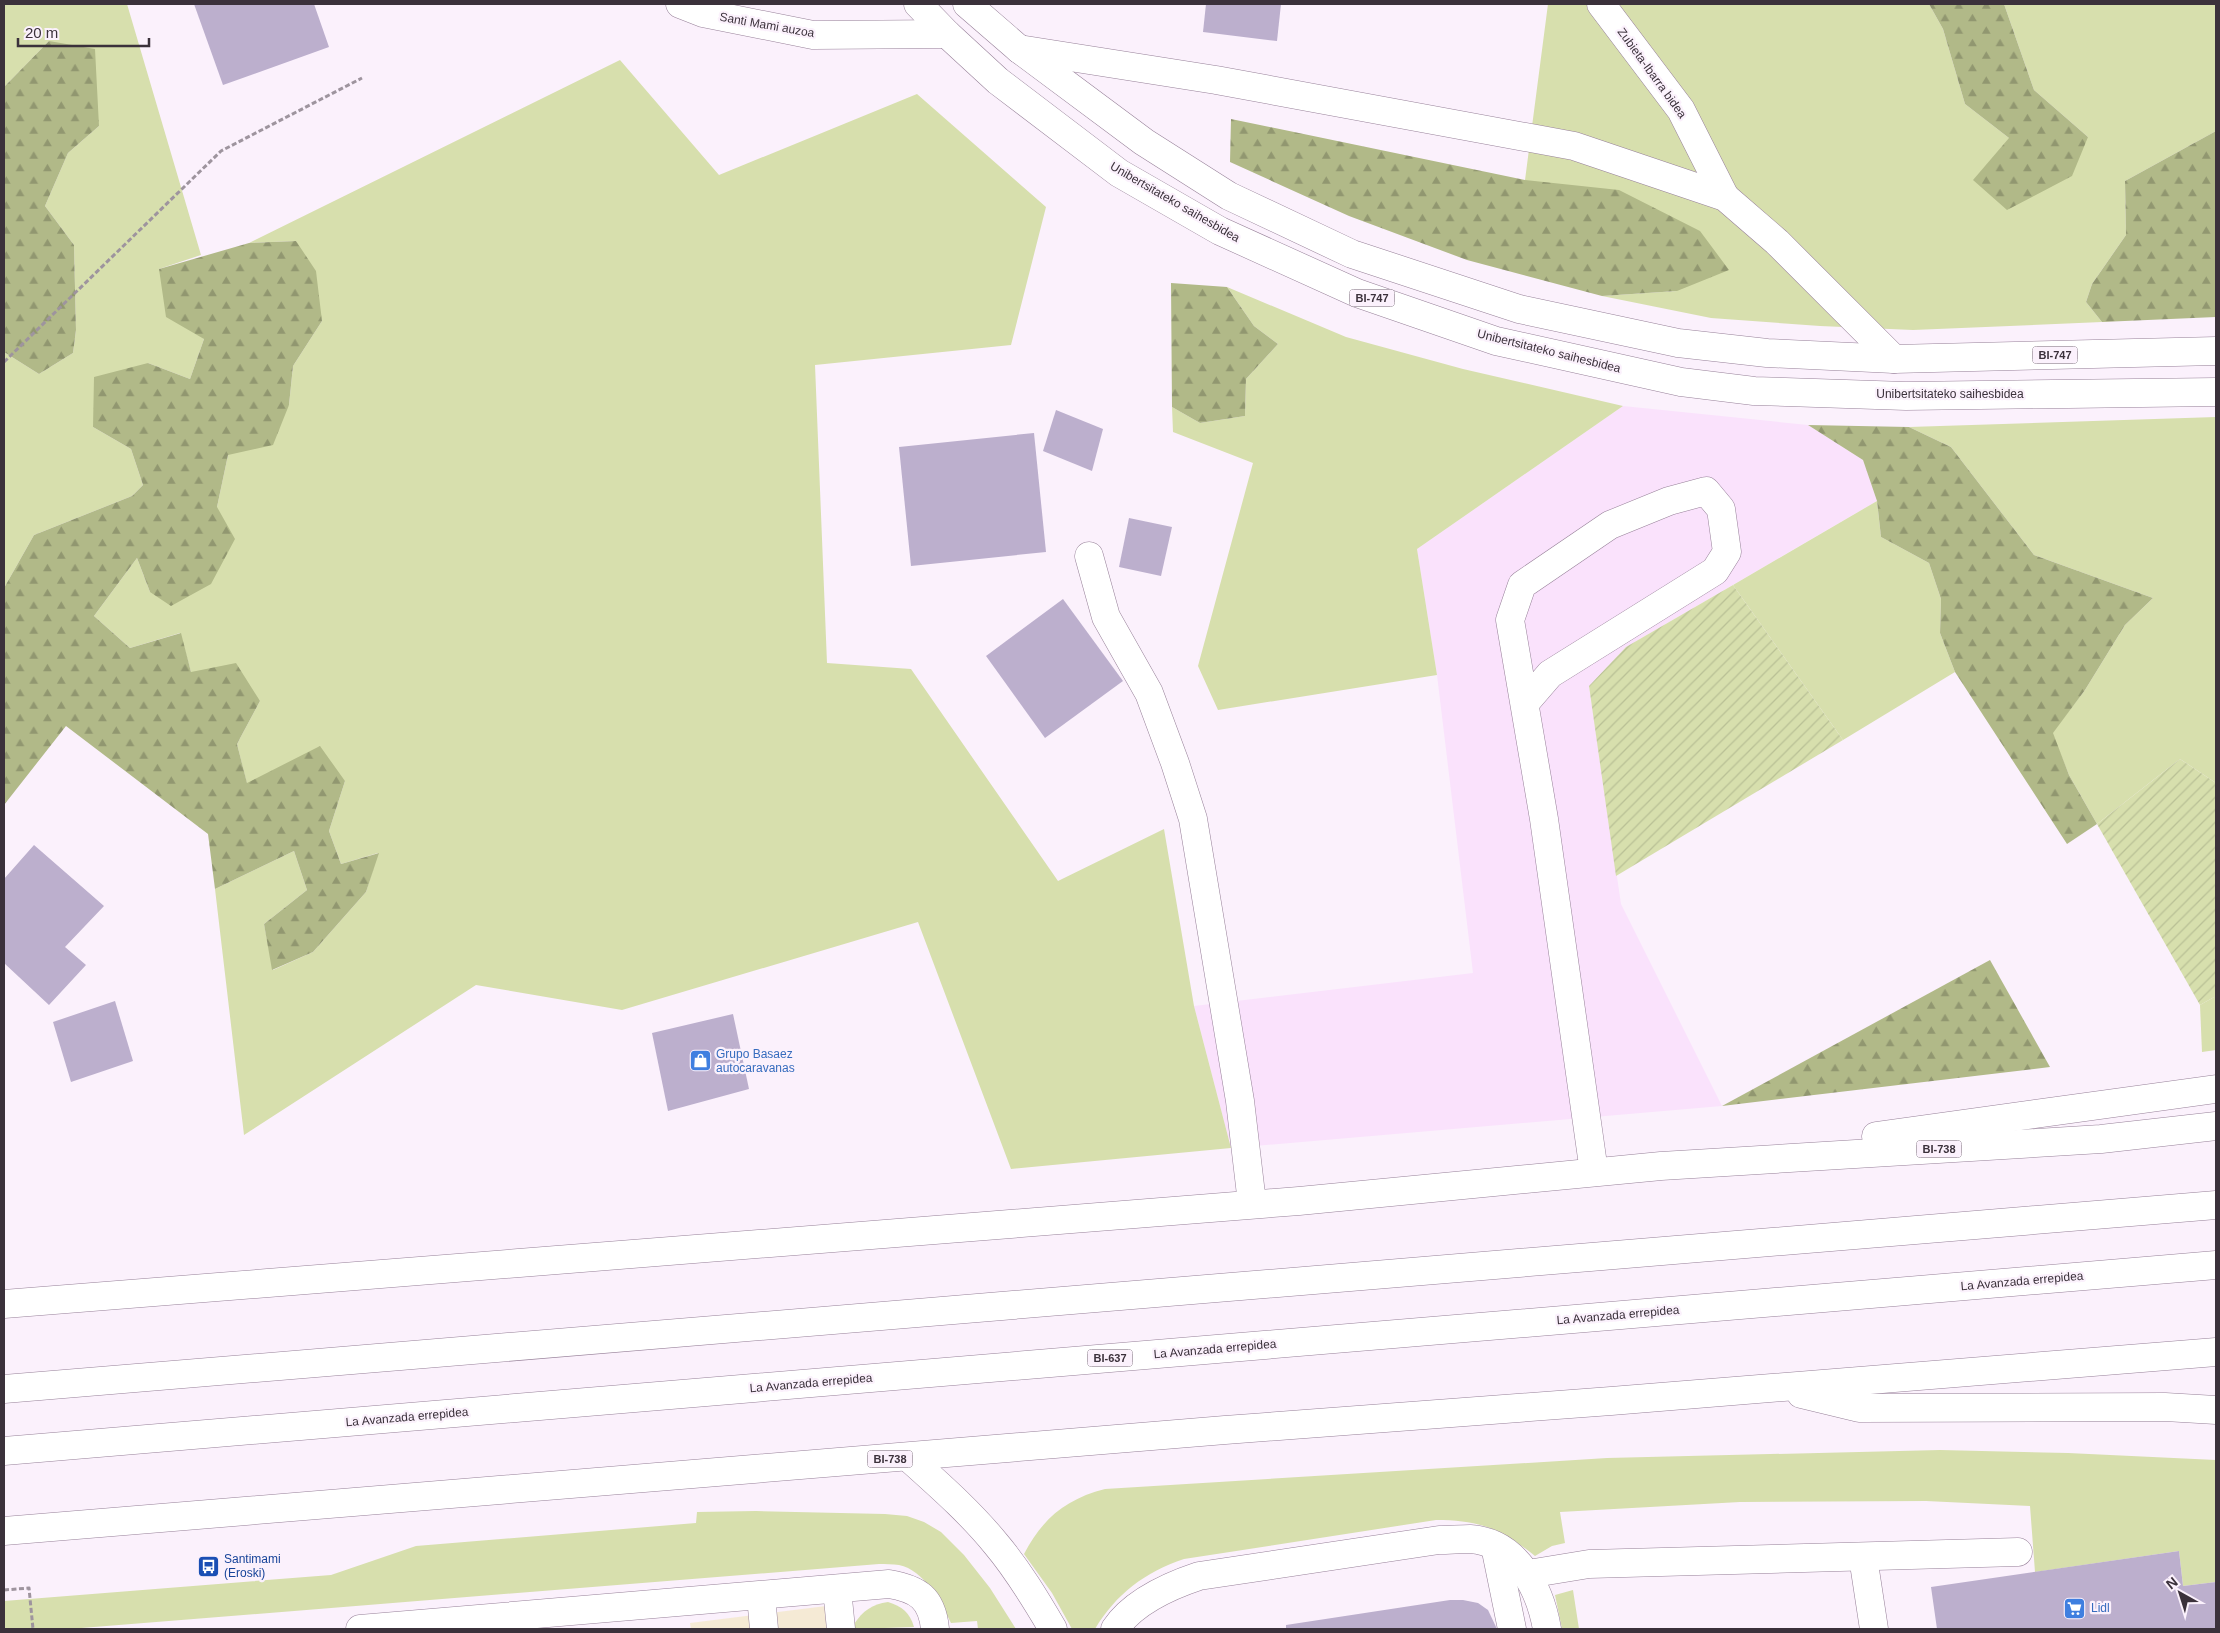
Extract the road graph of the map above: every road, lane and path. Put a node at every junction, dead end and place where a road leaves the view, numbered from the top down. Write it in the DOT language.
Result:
graph roads {
  1 [pos="680,4"];
  2 [pos="918,4"];
  3 [pos="967,4"];
  4 [pos="1601,4"];
  5 [pos="946,34"];
  6 [pos="1019,49"];
  7 [pos="362,78"];
  8 [pos="1725,197"];
  9 [pos="2216,351"];
  10 [pos="1894,359"];
  11 [pos="4,362"];
  12 [pos="2216,392"];
  13 [pos="1089,556"];
  14 [pos="1524,703"];
  15 [pos="2216,1089"];
  16 [pos="2216,1126"];
  17 [pos="1661,1166"];
  18 [pos="1594,1172"];
  19 [pos="1252,1203"];
  20 [pos="2216,1206"];
  21 [pos="2216,1265"];
  22 [pos="4,1304"];
  23 [pos="2216,1352"];
  24 [pos="1777,1388"];
  25 [pos="4,1389"];
  26 [pos="2216,1410"];
  27 [pos="4,1451"];
  28 [pos="909,1458"];
  29 [pos="4,1531"];
  30 [pos="1495,1546"];
  31 [pos="2018,1552"];
  32 [pos="1863,1557"];
  33 [pos="1528,1574"];
  34 [pos="837,1589"];
  35 [pos="4,1590"];
  36 [pos="761,1596"];
  37 [pos="33,1629"];
  38 [pos="360,1629"];
  39 [pos="764,1629"];
  40 [pos="841,1629"];
  41 [pos="935,1629"];
  42 [pos="1054,1629"];
  43 [pos="1115,1629"];
  44 [pos="1512,1629"];
  45 [pos="1547,1629"];
  46 [pos="1874,1629"];
  1 -- 5 [label="main road, Santi Mami auzoa"];
  2 -- 5 [label="main road, Unibertsitateko saihesbidea / BI-747"];
  3 -- 6 [label="main road, BI-747"];
  4 -- 8 [label="main road, Zubieta-Ibarra bidea"];
  5 -- 12 [label="main road, Unibertsitateko saihesbidea / BI-747"];
  6 -- 8 [label="main road"];
  6 -- 10 [label="main road, BI-747"];
  7 -- 11 [label="path"];
  8 -- 10 [label="main road"];
  9 -- 10 [label="main road, BI-747"];
  13 -- 19 [label="main road"];
  14 -- 14 [label="main road"];
  14 -- 18 [label="main road"];
  15 -- 17 [label="main road"];
  16 -- 17 [label="main road, BI-738"];
  17 -- 18 [label="main road, BI-738"];
  18 -- 19 [label="main road, BI-738"];
  19 -- 22 [label="main road, BI-738"];
  20 -- 25 [label="main road"];
  21 -- 27 [label="main road, La Avanzada errepidea / BI-637"];
  23 -- 24 [label="main road, BI-738"];
  24 -- 26 [label="main road"];
  24 -- 28 [label="main road, BI-738"];
  28 -- 29 [label="main road, BI-738"];
  28 -- 42 [label="main road"];
  30 -- 33 [label="main road"];
  30 -- 43 [label="main road"];
  30 -- 44 [label="main road"];
  31 -- 32 [label="main road"];
  32 -- 33 [label="main road"];
  32 -- 46 [label="main road"];
  33 -- 45 [label="main road"];
  34 -- 36 [label="main road"];
  34 -- 40 [label="main road"];
  34 -- 41 [label="main road"];
  35 -- 37 [label="path"];
  36 -- 38 [label="main road"];
  36 -- 39 [label="main road"];
}
